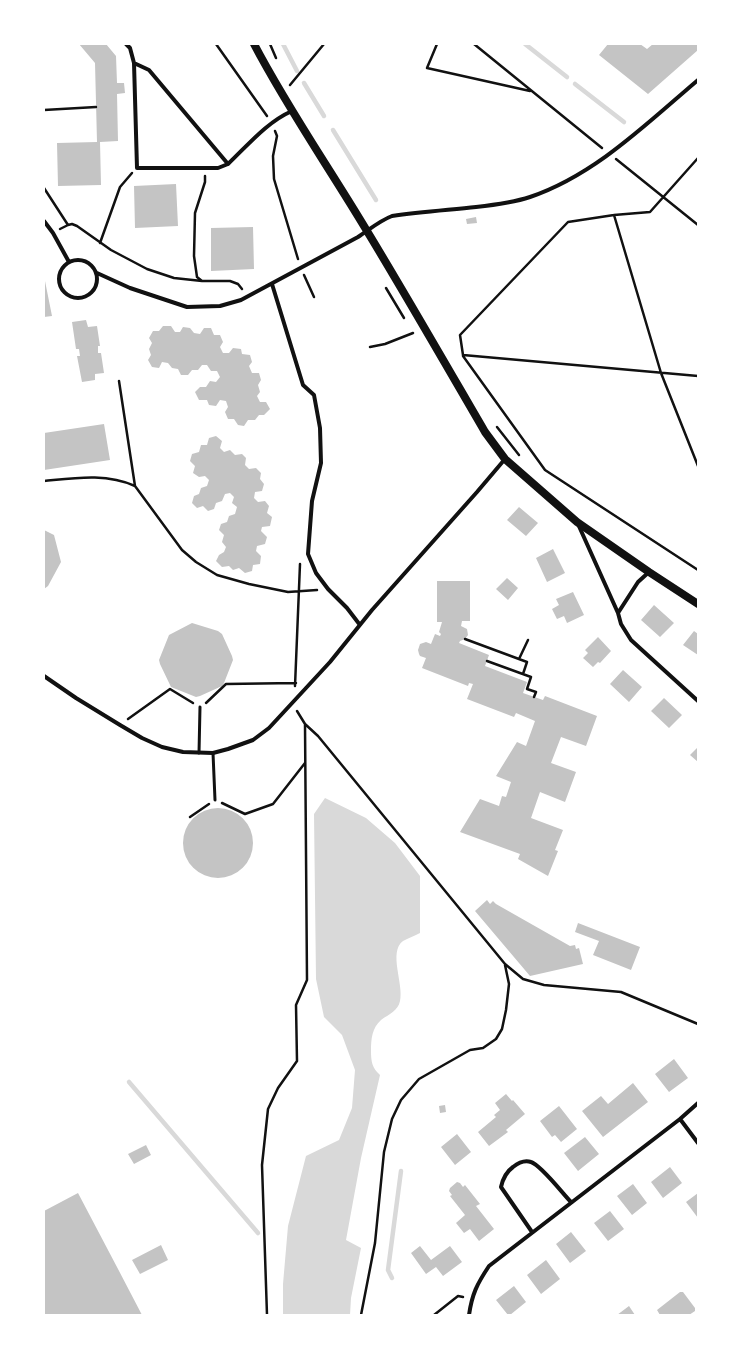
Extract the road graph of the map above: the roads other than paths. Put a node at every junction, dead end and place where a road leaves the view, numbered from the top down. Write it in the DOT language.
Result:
graph roads {
  1 [pos="126,44"];
  2 [pos="254,44"];
  3 [pos="134,63"];
  4 [pos="698,80"];
  5 [pos="292,111"];
  6 [pos="228,164"];
  7 [pos="44,222"];
  8 [pos="367,231"];
  9 [pos="69,262"];
  10 [pos="97,273"];
  11 [pos="272,284"];
  12 [pos="505,459"];
  13 [pos="577,522"];
  14 [pos="649,572"];
  15 [pos="698,604"];
  16 [pos="618,612"];
  17 [pos="360,625"];
  18 [pos="44,676"];
  19 [pos="698,701"];
  20 [pos="200,707"];
  21 [pos="199,753"];
  22 [pos="212,753"];
  23 [pos="215,800"];
  24 [pos="698,1103"];
  25 [pos="680,1119"];
  26 [pos="698,1143"];
  27 [pos="571,1202"];
  28 [pos="532,1232"];
  29 [pos="468,1315"];
  1 -- 3 [label="street"];
  2 -- 5 [label="main road"];
  3 -- 6 [label="street"];
  3 -- 6 [label="street"];
  4 -- 8 [label="street"];
  5 -- 6 [label="street"];
  5 -- 8 [label="main road"];
  7 -- 9 [label="street"];
  8 -- 11 [label="street"];
  8 -- 12 [label="main road"];
  9 -- 10 [label="street"];
  9 -- 10 [label="street"];
  10 -- 11 [label="street"];
  11 -- 17 [label="street"];
  12 -- 13 [label="main road"];
  12 -- 17 [label="street"];
  13 -- 14 [label="main road"];
  13 -- 16 [label="street"];
  14 -- 15 [label="main road"];
  14 -- 16 [label="street"];
  16 -- 19 [label="street"];
  17 -- 22 [label="street"];
  18 -- 21 [label="street"];
  20 -- 21 [label="lane"];
  21 -- 22 [label="street"];
  22 -- 23 [label="lane"];
  24 -- 25 [label="street"];
  25 -- 26 [label="street"];
  25 -- 27 [label="street"];
  27 -- 28 [label="street"];
  27 -- 28 [label="street"];
  28 -- 29 [label="street"];
}
